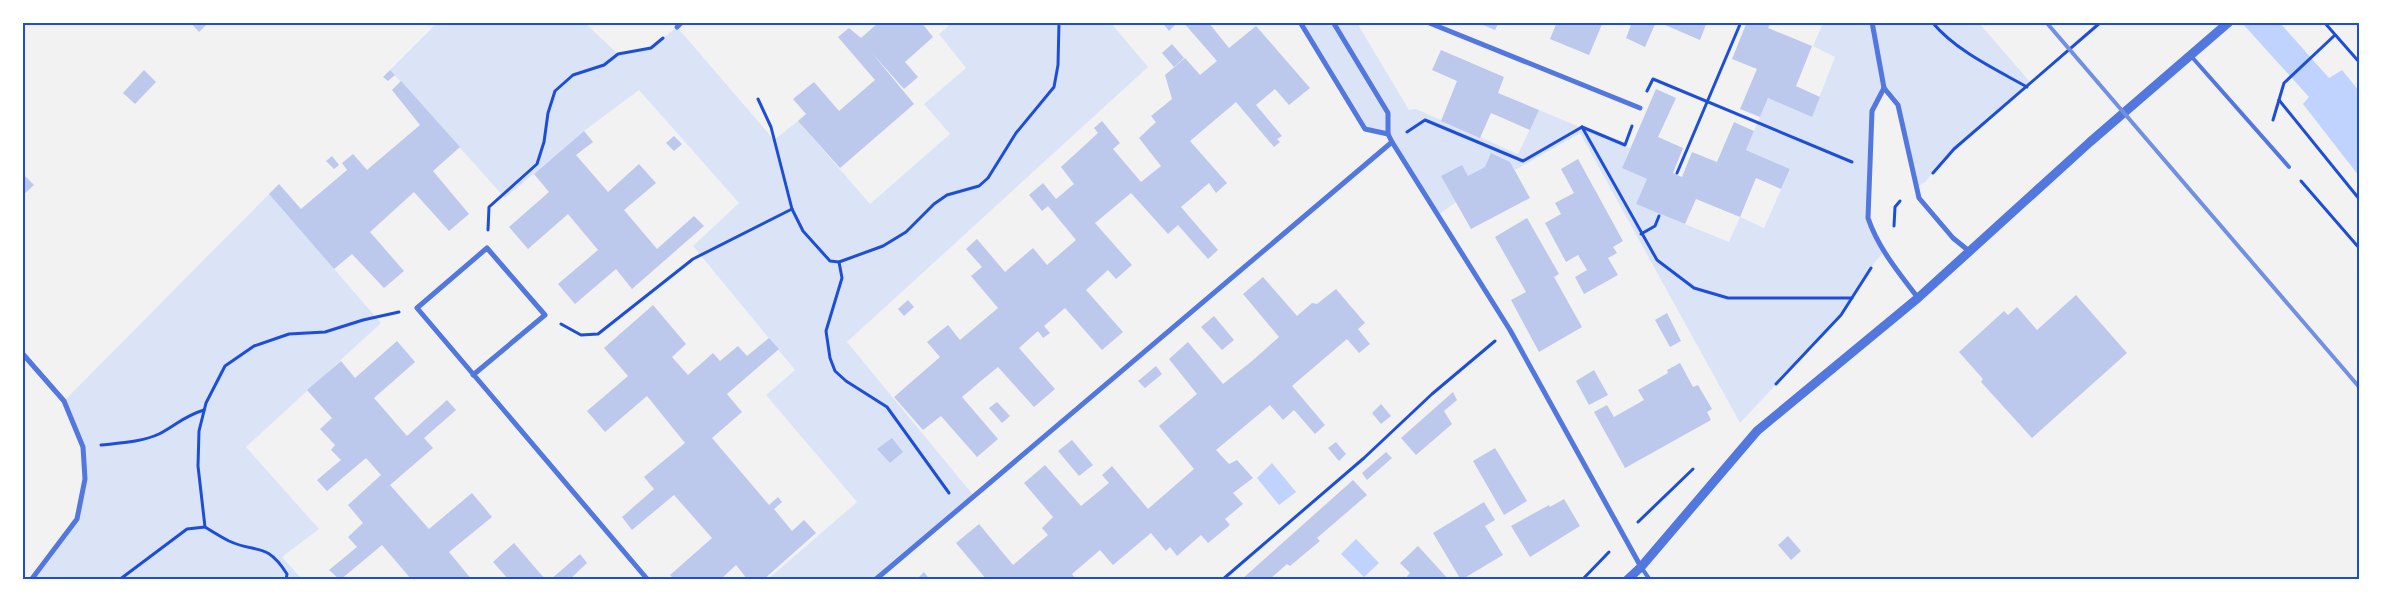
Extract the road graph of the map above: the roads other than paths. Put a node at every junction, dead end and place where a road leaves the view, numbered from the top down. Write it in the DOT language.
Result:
graph roads {
  1 [pos="682,22"];
  2 [pos="1333,22"];
  3 [pos="1427,22"];
  4 [pos="1872,22"];
  5 [pos="2228,23"];
  6 [pos="1302,24"];
  7 [pos="677,27"];
  8 [pos="2192,56"];
  9 [pos="1884,88"];
  10 [pos="1640,108"];
  11 [pos="1388,134"];
  12 [pos="1392,142"];
  13 [pos="2289,167"];
  14 [pos="1969,251"];
  15 [pos="1918,298"];
  16 [pos="22,353"];
  17 [pos="473,375"];
  18 [pos="1641,567"];
  19 [pos="31,580"];
  20 [pos="648,580"];
  21 [pos="875,580"];
  22 [pos="1626,580"];
  23 [pos="1650,580"];
  1 -- 7 [label="street"];
  2 -- 11 [label="street"];
  3 -- 10 [label="street"];
  4 -- 9 [label="street"];
  5 -- 8 [label="street"];
  6 -- 11 [label="street"];
  8 -- 13 [label="lane"];
  8 -- 14 [label="street"];
  9 -- 14 [label="street"];
  9 -- 15 [label="street"];
  11 -- 12 [label="street"];
  12 -- 18 [label="street"];
  12 -- 21 [label="street"];
  14 -- 15 [label="street"];
  15 -- 18 [label="street"];
  16 -- 19 [label="street"];
  17 -- 17 [label="street"];
  17 -- 20 [label="street"];
  18 -- 22 [label="street"];
  18 -- 23 [label="lane"];
}
